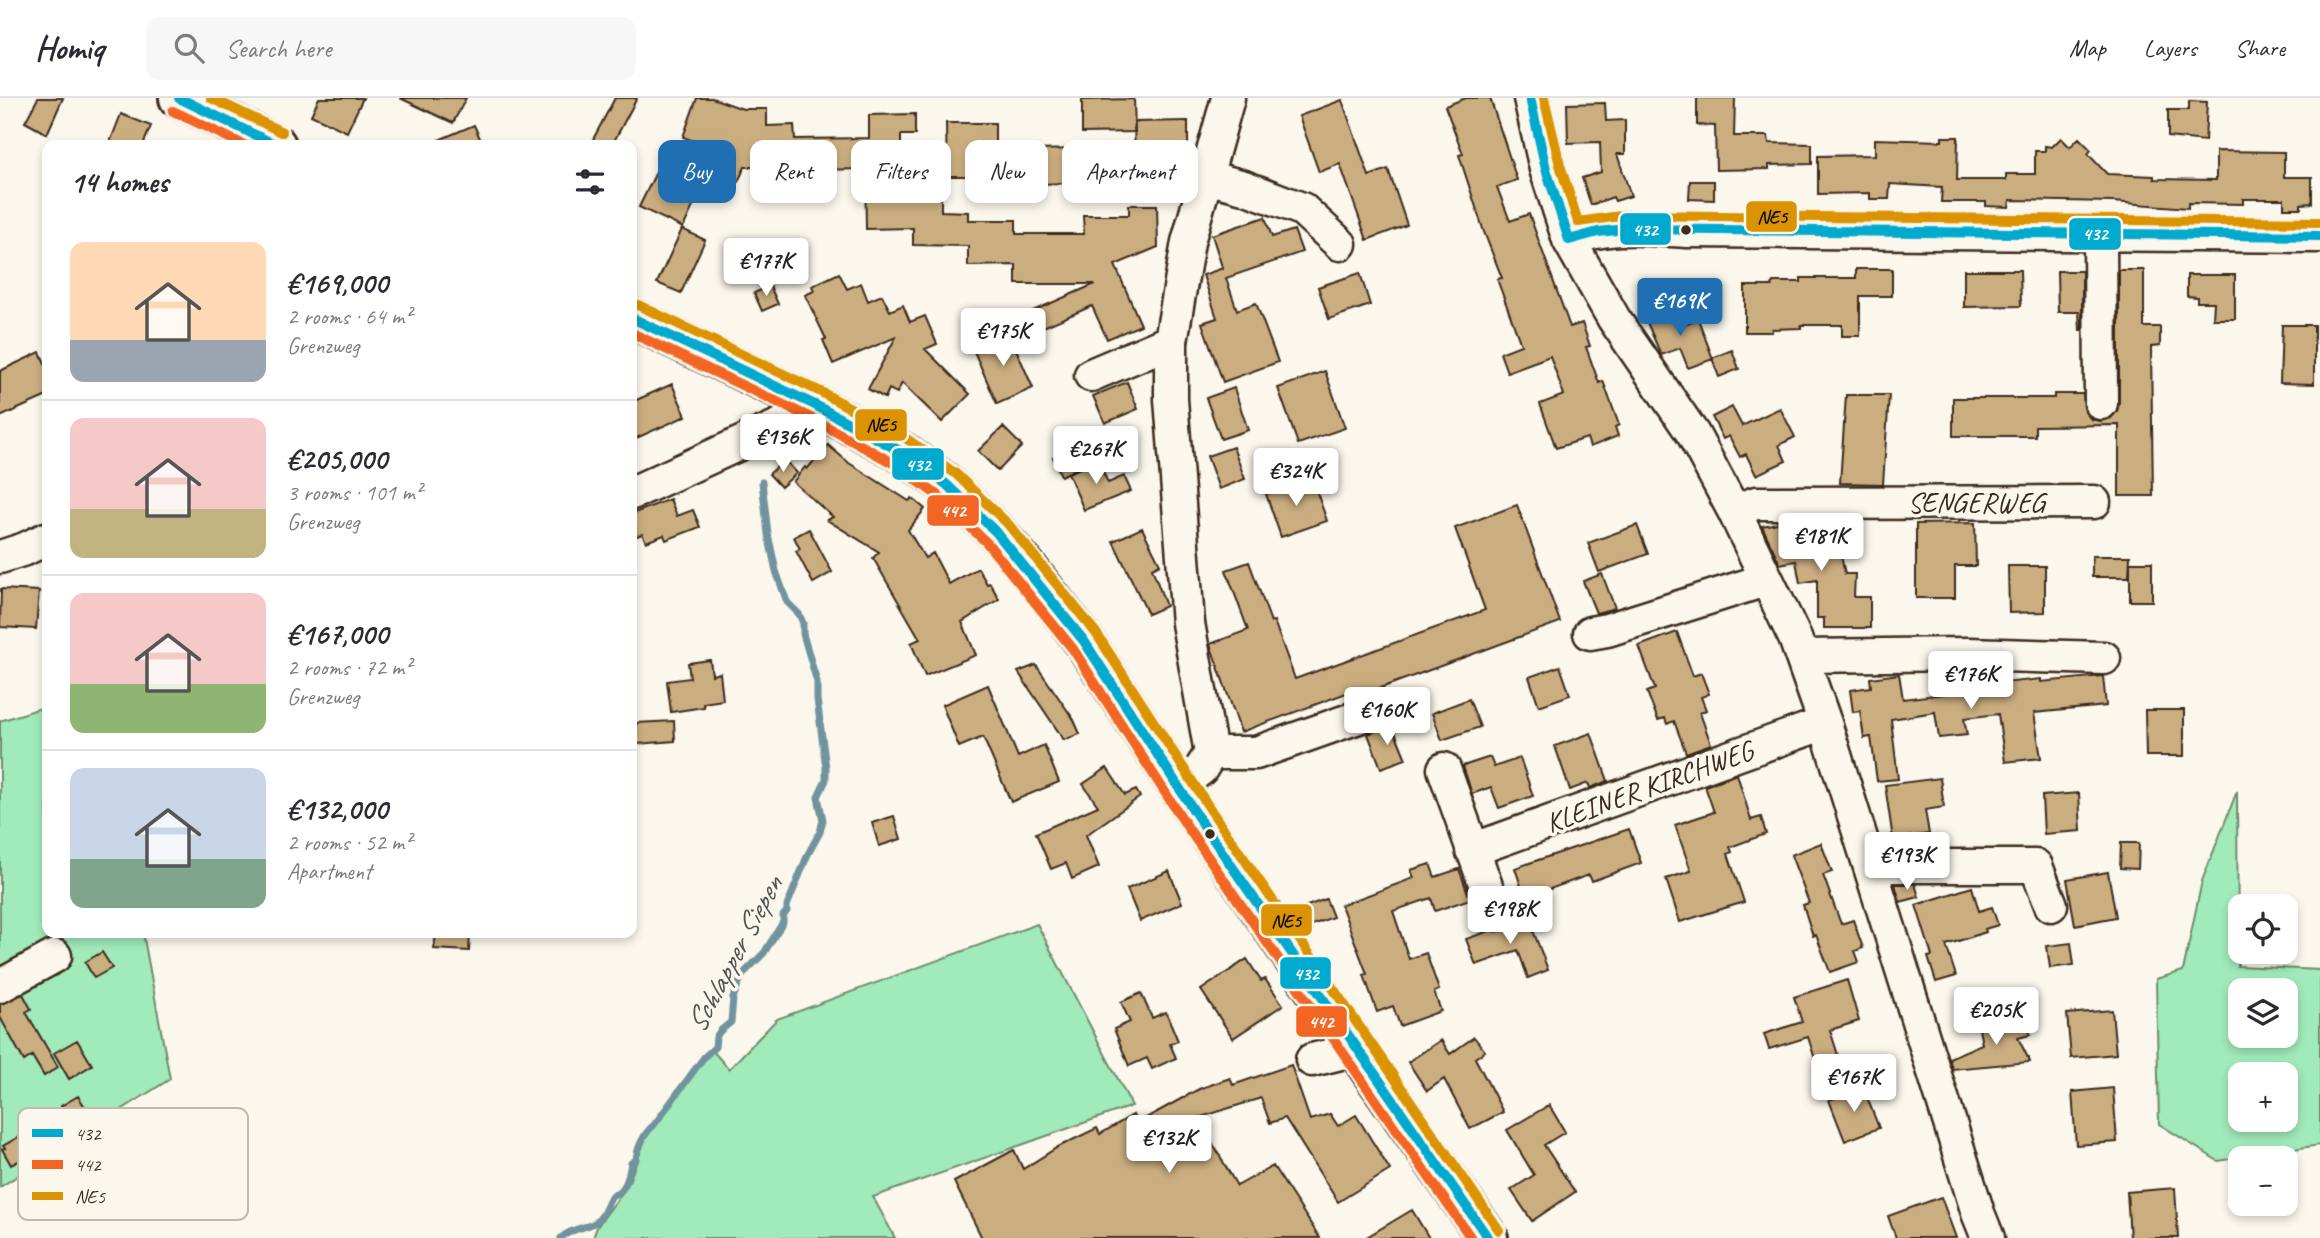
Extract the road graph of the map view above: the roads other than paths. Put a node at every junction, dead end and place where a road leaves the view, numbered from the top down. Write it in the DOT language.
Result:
graph roads {
  1 [pos="179,98"];
  2 [pos="1228,98"];
  3 [pos="1530,98"];
  4 [pos="266,140"];
  5 [pos="1206,177"];
  6 [pos="2100,234"];
  7 [pos="2320,236"];
  8 [pos="1569,240"];
  9 [pos="1340,244"];
  10 [pos="637,320"];
  11 [pos="1171,341"];
  12 [pos="1091,375"];
  13 [pos="2101,403"];
  14 [pos="815,405"];
  15 [pos="637,491"];
  16 [pos="2094,502"];
  17 [pos="1734,511"];
  18 [pos="42,541"];
  19 [pos="0,557"];
  20 [pos="1765,580"];
  21 [pos="1590,632"];
  22 [pos="1798,647"];
  23 [pos="2098,648"];
  24 [pos="1364,715"];
  25 [pos="1825,723"];
  26 [pos="1211,753"];
  27 [pos="1444,769"];
  28 [pos="1178,787"];
  29 [pos="1472,850"];
  30 [pos="1870,866"];
  31 [pos="2051,905"];
  32 [pos="1496,914"];
  33 [pos="55,956"];
  34 [pos="0,986"];
  35 [pos="1357,1049"];
  36 [pos="1312,1060"];
  37 [pos="1479,1235"];
  38 [pos="1988,1238"];
  1 -- 4 [label="main road"];
  2 -- 5 [label="street"];
  3 -- 8 [label="street"];
  5 -- 9 [label="street"];
  5 -- 11 [label="street"];
  6 -- 7 [label="street"];
  6 -- 8 [label="street"];
  6 -- 13 [label="street"];
  8 -- 17 [label="street"];
  10 -- 14 [label="main road"];
  11 -- 12 [label="street"];
  11 -- 26 [label="street"];
  14 -- 15 [label="street"];
  14 -- 28 [label="main road"];
  16 -- 17 [label="street, SENGERWEG"];
  17 -- 20 [label="street"];
  18 -- 19 [label="street"];
  20 -- 21 [label="street"];
  20 -- 22 [label="street"];
  22 -- 23 [label="street"];
  22 -- 25 [label="street"];
  24 -- 26 [label="street"];
  25 -- 29 [label="street, KLEINER KIRCHWEG"];
  25 -- 30 [label="street"];
  26 -- 28 [label="street"];
  27 -- 29 [label="street"];
  28 -- 35 [label="main road"];
  29 -- 32 [label="street"];
  30 -- 31 [label="street"];
  30 -- 38 [label="street"];
  33 -- 34 [label="street"];
  35 -- 36 [label="street"];
  35 -- 37 [label="main road"];
}
